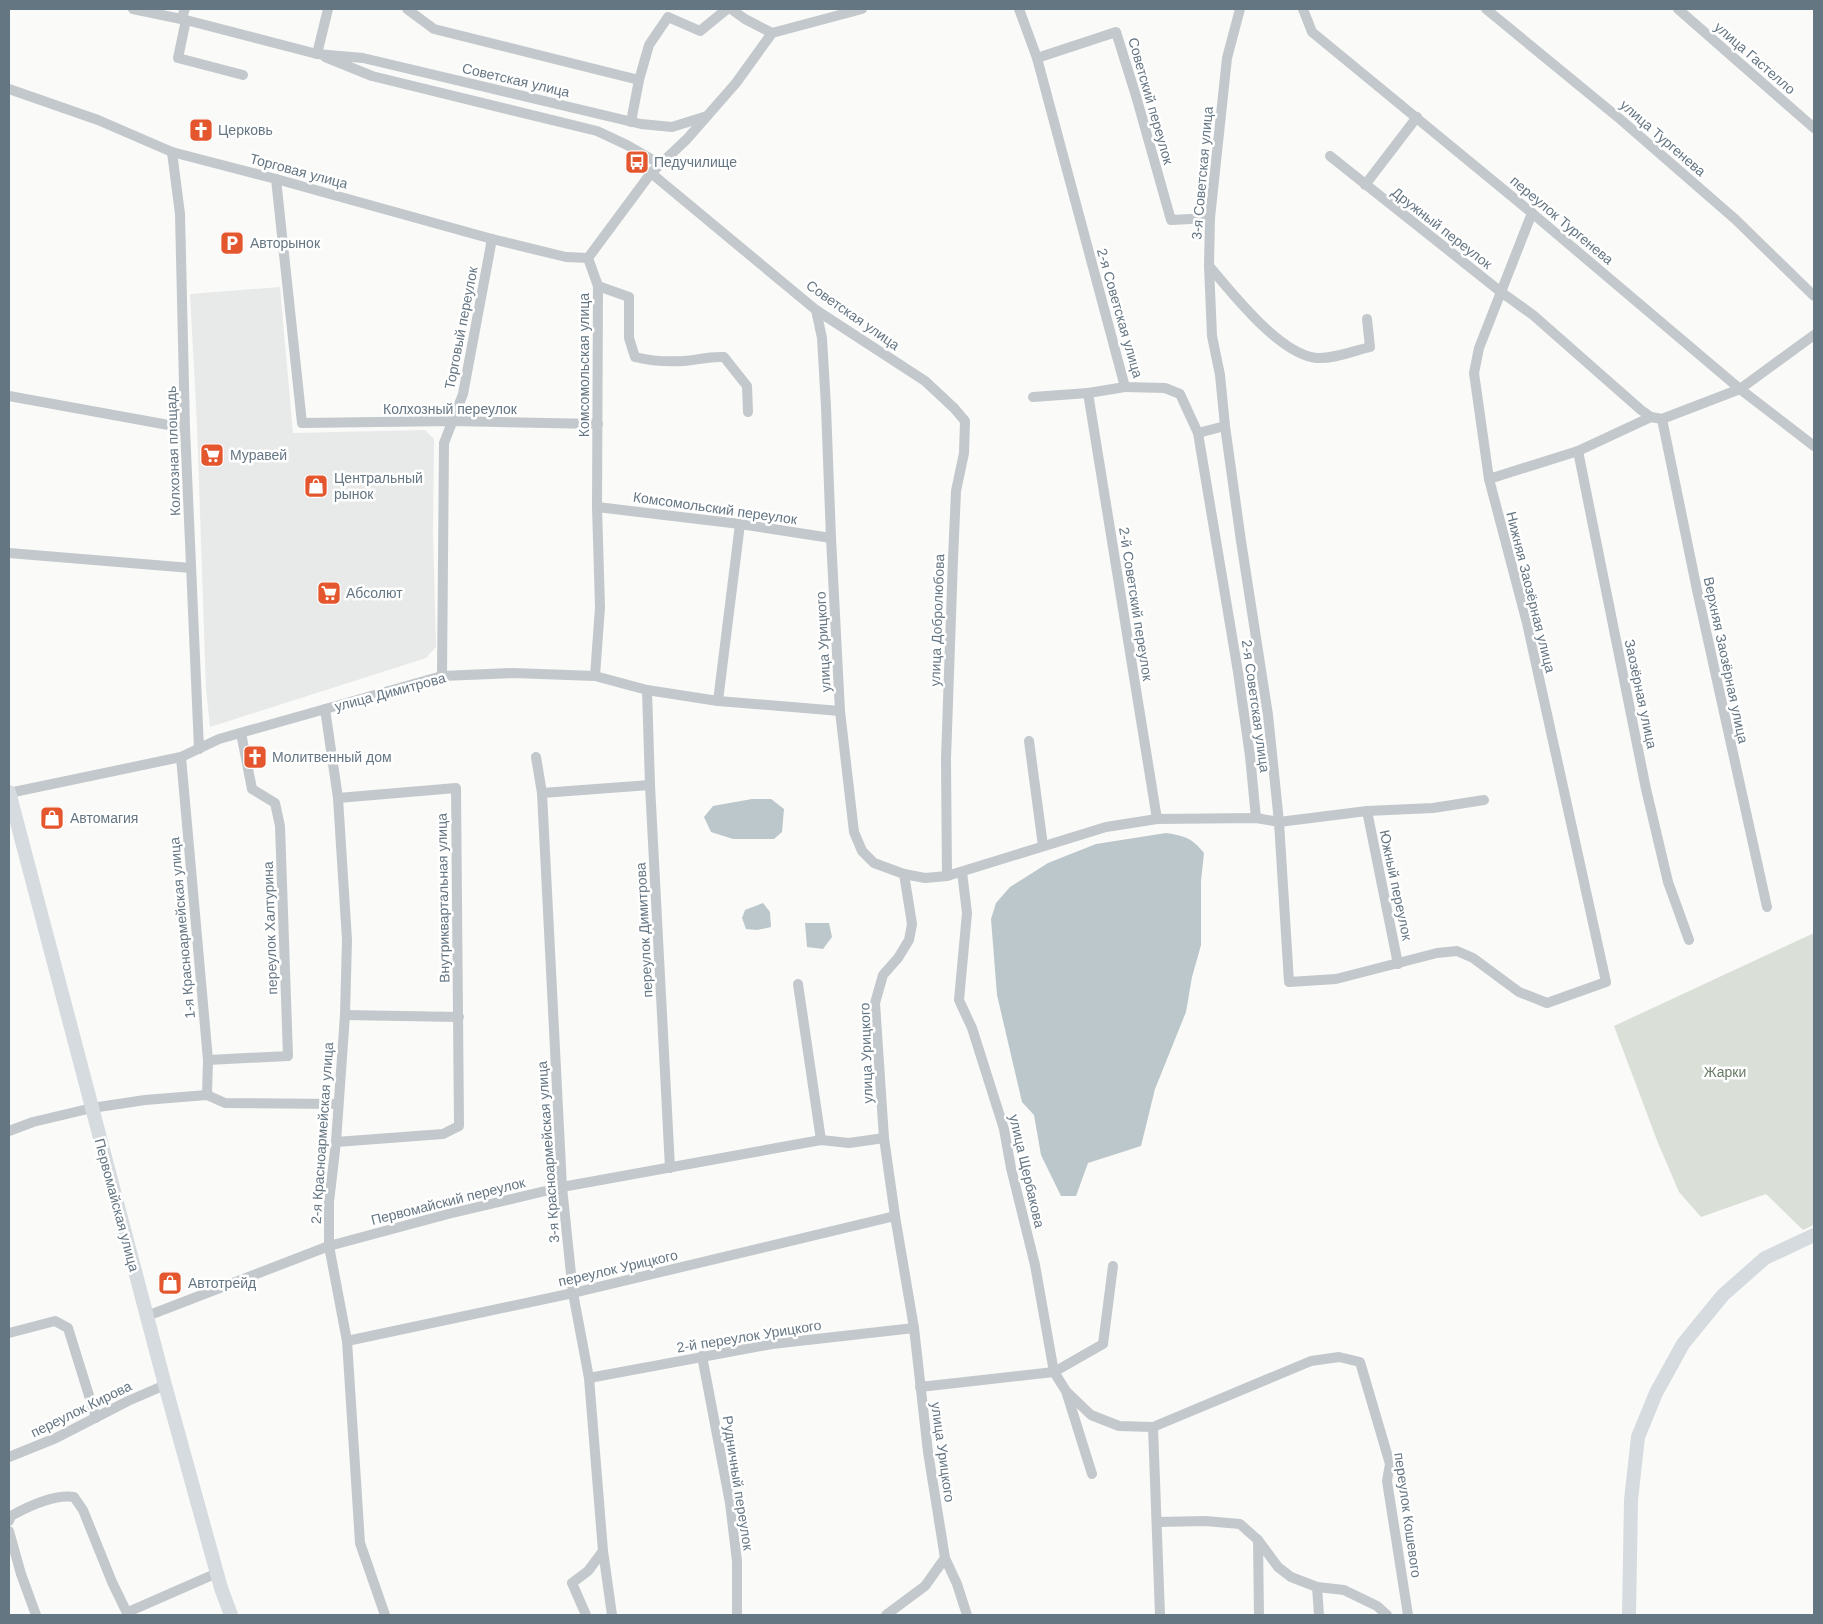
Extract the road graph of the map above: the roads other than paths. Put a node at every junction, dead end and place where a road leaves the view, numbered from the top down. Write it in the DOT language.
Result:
graph roads {
  1 [pos="133,9"];
  2 [pos="185,9"];
  3 [pos="328,9"];
  4 [pos="407,9"];
  5 [pos="727,9"];
  6 [pos="731,9"];
  7 [pos="862,9"];
  8 [pos="1020,9"];
  9 [pos="1240,9"];
  10 [pos="1303,9"];
  11 [pos="1486,9"];
  12 [pos="1678,9"];
  13 [pos="184,20"];
  14 [pos="772,33"];
  15 [pos="317,54"];
  16 [pos="1037,58"];
  17 [pos="243,75"];
  18 [pos="639,80"];
  19 [pos="9,89"];
  20 [pos="708,116"];
  21 [pos="1417,117"];
  22 [pos="631,122"];
  23 [pos="1814,128"];
  24 [pos="172,152"];
  25 [pos="1330,156"];
  26 [pos="660,164"];
  27 [pos="651,173"];
  28 [pos="276,179"];
  29 [pos="1365,185"];
  30 [pos="1532,213"];
  31 [pos="1210,218"];
  32 [pos="492,238"];
  33 [pos="588,258"];
  34 [pos="1209,266"];
  35 [pos="598,286"];
  36 [pos="1501,292"];
  37 [pos="1814,296"];
  38 [pos="816,310"];
  39 [pos="1367,320"];
  40 [pos="1814,335"];
  41 [pos="926,381"];
  42 [pos="1125,387"];
  43 [pos="1740,389"];
  44 [pos="1088,393"];
  45 [pos="9,396"];
  46 [pos="1033,397"];
  47 [pos="748,412"];
  48 [pos="1651,417"];
  49 [pos="1662,419"];
  50 [pos="453,421"];
  51 [pos="598,424"];
  52 [pos="1225,426"];
  53 [pos="185,428"];
  54 [pos="1198,433"];
  55 [pos="1814,446"];
  56 [pos="1578,451"];
  57 [pos="1489,479"];
  58 [pos="597,507"];
  59 [pos="740,524"];
  60 [pos="830,538"];
  61 [pos="9,553"];
  62 [pos="191,568"];
  63 [pos="442,676"];
  64 [pos="595,676"];
  65 [pos="647,690"];
  66 [pos="718,701"];
  67 [pos="325,709"];
  68 [pos="840,711"];
  69 [pos="241,733"];
  70 [pos="1029,741"];
  71 [pos="199,749"];
  72 [pos="536,757"];
  73 [pos="181,758"];
  74 [pos="650,785"];
  75 [pos="9,793"];
  76 [pos="542,793"];
  77 [pos="338,798"];
  78 [pos="1484,800"];
  79 [pos="1366,811"];
  80 [pos="1256,818"];
  81 [pos="1157,819"];
  82 [pos="1279,822"];
  83 [pos="1044,846"];
  84 [pos="962,872"];
  85 [pos="904,874"];
  86 [pos="947,876"];
  87 [pos="1767,907"];
  88 [pos="1689,940"];
  89 [pos="1398,964"];
  90 [pos="798,984"];
  91 [pos="345,1015"];
  92 [pos="459,1017"];
  93 [pos="208,1060"];
  94 [pos="208,1096"];
  95 [pos="338,1104"];
  96 [pos="92,1108"];
  97 [pos="9,1132"];
  98 [pos="884,1138"];
  99 [pos="821,1140"];
  100 [pos="336,1142"];
  101 [pos="670,1168"];
  102 [pos="562,1188"];
  103 [pos="895,1216"];
  104 [pos="1814,1235"];
  105 [pos="329,1246"];
  106 [pos="1113,1266"];
  107 [pos="573,1293"];
  108 [pos="147,1316"];
  109 [pos="914,1328"];
  110 [pos="9,1333"];
  111 [pos="347,1341"];
  112 [pos="702,1356"];
  113 [pos="1054,1372"];
  114 [pos="589,1378"];
  115 [pos="164,1385"];
  116 [pos="920,1387"];
  117 [pos="1066,1391"];
  118 [pos="96,1418"];
  119 [pos="1153,1427"];
  120 [pos="9,1457"];
  121 [pos="1092,1474"];
  122 [pos="9,1521"];
  123 [pos="1157,1522"];
  124 [pos="9,1531"];
  125 [pos="1258,1540"];
  126 [pos="603,1551"];
  127 [pos="945,1558"];
  128 [pos="217,1573"];
  129 [pos="1317,1587"];
  130 [pos="128,1614"];
  131 [pos="36,1615"];
  132 [pos="231,1615"];
  133 [pos="385,1615"];
  134 [pos="586,1615"];
  135 [pos="612,1615"];
  136 [pos="737,1615"];
  137 [pos="886,1615"];
  138 [pos="967,1615"];
  139 [pos="1160,1615"];
  140 [pos="1259,1615"];
  141 [pos="1319,1615"];
  142 [pos="1387,1615"];
  143 [pos="1408,1615"];
  144 [pos="1629,1615"];
  1 -- 13 [label="street, Советская улица"];
  2 -- 13 [label="street"];
  3 -- 15 [label="street"];
  4 -- 18 [label="street"];
  5 -- 18 [label="street"];
  6 -- 14 [label="street"];
  7 -- 14 [label="street"];
  8 -- 16 [label="street, 2-я Советская улица"];
  9 -- 31 [label="street, 3-я Советская улица"];
  10 -- 21 [label="street, переулок Тургенева"];
  11 -- 37 [label="street, улица Тургенева"];
  12 -- 23 [label="street, улица Гастелло"];
  13 -- 15 [label="street, Советская улица"];
  13 -- 17 [label="street"];
  14 -- 20 [label="street"];
  15 -- 22 [label="street, Советская улица"];
  15 -- 26 [label="street, Советская улица"];
  16 -- 31 [label="street, Советский переулок"];
  16 -- 42 [label="street, 2-я Советская улица"];
  18 -- 22 [label="street"];
  19 -- 24 [label="street, Торговая улица"];
  20 -- 22 [label="street, Советская улица"];
  20 -- 26 [label="street"];
  21 -- 29 [label="street"];
  21 -- 30 [label="street, переулок Тургенева"];
  24 -- 28 [label="street, Торговая улица"];
  24 -- 53 [label="street, Колхозная площадь"];
  25 -- 29 [label="street, Дружный переулок"];
  26 -- 27 [label="street"];
  27 -- 33 [label="street"];
  27 -- 38 [label="street, Советская улица"];
  28 -- 32 [label="street, Торговая улица"];
  28 -- 50 [label="street, Колхозный переулок"];
  29 -- 36 [label="street, Дружный переулок"];
  30 -- 36 [label="street, Нижняя Заозёрная улица"];
  30 -- 43 [label="street, переулок Тургенева"];
  31 -- 34 [label="street, 3-я Советская улица"];
  32 -- 33 [label="street, Торговая улица"];
  32 -- 50 [label="street, Торговый переулок"];
  33 -- 35 [label="street, Комсомольская улица"];
  34 -- 39 [label="street"];
  34 -- 52 [label="street, 3-я Советская улица"];
  35 -- 47 [label="street"];
  35 -- 51 [label="street, Комсомольская улица"];
  36 -- 48 [label="street"];
  36 -- 57 [label="street, Нижняя Заозёрная улица"];
  38 -- 41 [label="street, Советская улица"];
  38 -- 60 [label="street, улица Урицкого"];
  40 -- 43 [label="street"];
  41 -- 86 [label="street, улица Добролюбова"];
  42 -- 44 [label="street"];
  42 -- 54 [label="street, 2-я Советская улица"];
  43 -- 49 [label="street"];
  43 -- 55 [label="street, переулок Тургенева"];
  44 -- 46 [label="street"];
  44 -- 81 [label="street, 2-й Советский переулок"];
  45 -- 53 [label="street"];
  48 -- 49 [label="street"];
  48 -- 56 [label="street"];
  49 -- 87 [label="street, Верхняя Заозёрная улица"];
  50 -- 51 [label="street, Колхозный переулок"];
  50 -- 63 [label="street, Торговый переулок"];
  51 -- 58 [label="street, Комсомольская улица"];
  52 -- 54 [label="street"];
  52 -- 82 [label="street, 3-я Советская улица"];
  53 -- 62 [label="street, Колхозная площадь"];
  54 -- 80 [label="street, 2-я Советская улица"];
  56 -- 57 [label="street"];
  56 -- 88 [label="street, Заозёрная улица"];
  57 -- 89 [label="street, Нижняя Заозёрная улица"];
  58 -- 59 [label="street, Комсомольский переулок"];
  58 -- 64 [label="street, Комсомольская улица"];
  59 -- 60 [label="street, Комсомольский переулок"];
  59 -- 66 [label="street"];
  60 -- 68 [label="street, улица Урицкого"];
  61 -- 62 [label="street"];
  62 -- 71 [label="street, Колхозная площадь"];
  63 -- 64 [label="street, улица Димитрова"];
  63 -- 67 [label="street, улица Димитрова"];
  64 -- 65 [label="street, улица Димитрова"];
  65 -- 66 [label="street, улица Димитрова"];
  65 -- 74 [label="street, переулок Димитрова"];
  66 -- 68 [label="street, улица Димитрова"];
  67 -- 69 [label="street, улица Димитрова"];
  67 -- 77 [label="street, 2-я Красноармейская улица"];
  68 -- 85 [label="street, улица Урицкого"];
  69 -- 71 [label="street, улица Димитрова"];
  69 -- 93 [label="street, переулок Халтурина"];
  70 -- 83 [label="street"];
  71 -- 73 [label="street, улица Димитрова"];
  72 -- 76 [label="street, 3-я Красноармейская улица"];
  73 -- 75 [label="street, улица Димитрова"];
  73 -- 93 [label="street, 1-я Красноармейская улица"];
  74 -- 76 [label="street"];
  74 -- 101 [label="street, переулок Димитрова"];
  75 -- 96 [label="main road, Первомайская улица"];
  76 -- 102 [label="street, 3-я Красноармейская улица"];
  77 -- 91 [label="street, 2-я Красноармейская улица"];
  77 -- 92 [label="street, Внутриквартальная улица"];
  78 -- 79 [label="street"];
  79 -- 82 [label="street"];
  79 -- 89 [label="street, Южный переулок"];
  80 -- 81 [label="street"];
  80 -- 82 [label="street"];
  81 -- 83 [label="street"];
  82 -- 89 [label="street, 3-я Советская улица"];
  83 -- 84 [label="street"];
  84 -- 86 [label="street"];
  84 -- 113 [label="street, улица Щербакова"];
  85 -- 86 [label="street"];
  85 -- 98 [label="street, улица Урицкого"];
  90 -- 99 [label="street"];
  91 -- 92 [label="street"];
  91 -- 95 [label="street, 2-я Красноармейская улица"];
  92 -- 100 [label="street, Внутриквартальная улица"];
  93 -- 94 [label="street, 1-я Красноармейская улица"];
  94 -- 95 [label="street"];
  94 -- 96 [label="street"];
  95 -- 100 [label="street, 2-я Красноармейская улица"];
  96 -- 97 [label="street"];
  96 -- 108 [label="main road, Первомайская улица"];
  98 -- 99 [label="street, Первомайский переулок"];
  98 -- 103 [label="street, улица Урицкого"];
  99 -- 101 [label="street, Первомайский переулок"];
  100 -- 105 [label="street, 2-я Красноармейская улица"];
  101 -- 102 [label="street, Первомайский переулок"];
  102 -- 105 [label="street, Первомайский переулок"];
  102 -- 107 [label="street, 3-я Красноармейская улица"];
  103 -- 107 [label="street, переулок Урицкого"];
  103 -- 109 [label="street, улица Урицкого"];
  104 -- 144 [label="main road"];
  105 -- 108 [label="street, Первомайский переулок"];
  105 -- 111 [label="street, 2-я Красноармейская улица"];
  106 -- 113 [label="street"];
  107 -- 111 [label="street, переулок Урицкого"];
  107 -- 114 [label="street, 3-я Красноармейская улица"];
  108 -- 115 [label="main road, Первомайская улица"];
  109 -- 112 [label="street, 2-й переулок Урицкого"];
  109 -- 116 [label="street, улица Урицкого"];
  110 -- 118 [label="street"];
  111 -- 133 [label="street, 2-я Красноармейская улица"];
  112 -- 114 [label="street, 2-й переулок Урицкого"];
  112 -- 136 [label="street, Рудничный переулок"];
  113 -- 116 [label="street"];
  113 -- 117 [label="street, улица Щербакова"];
  114 -- 126 [label="street, 3-я Красноармейская улица"];
  115 -- 118 [label="street, переулок Кирова"];
  115 -- 128 [label="main road, Первомайская улица"];
  116 -- 127 [label="street, улица Урицкого"];
  117 -- 119 [label="street"];
  117 -- 121 [label="street, улица Щербакова"];
  118 -- 120 [label="street, переулок Кирова"];
  119 -- 123 [label="street"];
  119 -- 143 [label="street, переулок Кошевого"];
  122 -- 130 [label="street"];
  123 -- 125 [label="street"];
  123 -- 139 [label="street"];
  124 -- 131 [label="street"];
  125 -- 129 [label="street"];
  125 -- 140 [label="street"];
  126 -- 134 [label="street"];
  126 -- 135 [label="street, 3-я Красноармейская улица"];
  127 -- 137 [label="street"];
  127 -- 138 [label="street, улица Урицкого"];
  128 -- 130 [label="street"];
  128 -- 132 [label="main road, Первомайская улица"];
  129 -- 141 [label="street"];
  129 -- 142 [label="street"];
}
